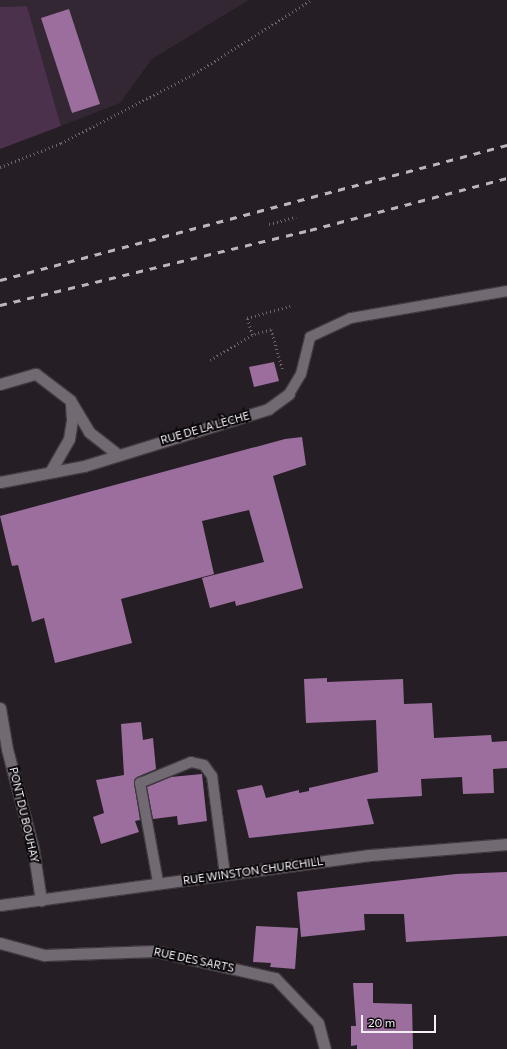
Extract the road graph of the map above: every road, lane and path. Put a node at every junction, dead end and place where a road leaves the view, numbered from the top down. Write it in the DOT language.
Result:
graph roads {
  1 [pos="311,0"];
  2 [pos="0,167"];
  3 [pos="296,217"];
  4 [pos="269,224"];
  5 [pos="507,291"];
  6 [pos="290,306"];
  7 [pos="252,335"];
  8 [pos="210,360"];
  9 [pos="0,384"];
  10 [pos="289,394"];
  11 [pos="70,400"];
  12 [pos="117,454"];
  13 [pos="50,472"];
  14 [pos="0,482"];
  15 [pos="0,708"];
  16 [pos="507,844"];
  17 [pos="225,875"];
  18 [pos="158,882"];
  19 [pos="41,900"];
  20 [pos="0,905"];
  21 [pos="0,943"];
  22 [pos="325,1049"];
  1 -- 2 [label="path"];
  3 -- 4 [label="path"];
  5 -- 10 [label="lane"];
  6 -- 7 [label="path"];
  7 -- 8 [label="path"];
  7 -- 10 [label="path"];
  9 -- 11 [label="street"];
  10 -- 12 [label="street, RUE DE LA LÈCHE"];
  11 -- 12 [label="street"];
  11 -- 13 [label="street"];
  12 -- 13 [label="street, RUE DE LA LÈCHE"];
  13 -- 14 [label="street, RUE DE LA LÈCHE"];
  15 -- 19 [label="street, PONT DU BOUHAY"];
  16 -- 17 [label="street, RUE WINSTON CHURCHILL"];
  17 -- 18 [label="street, RUE WINSTON CHURCHILL"];
  17 -- 18 [label="lane"];
  18 -- 19 [label="street, RUE WINSTON CHURCHILL"];
  19 -- 20 [label="street, RUE WINSTON CHURCHILL"];
  21 -- 22 [label="street, RUE DES SARTS"];
}
